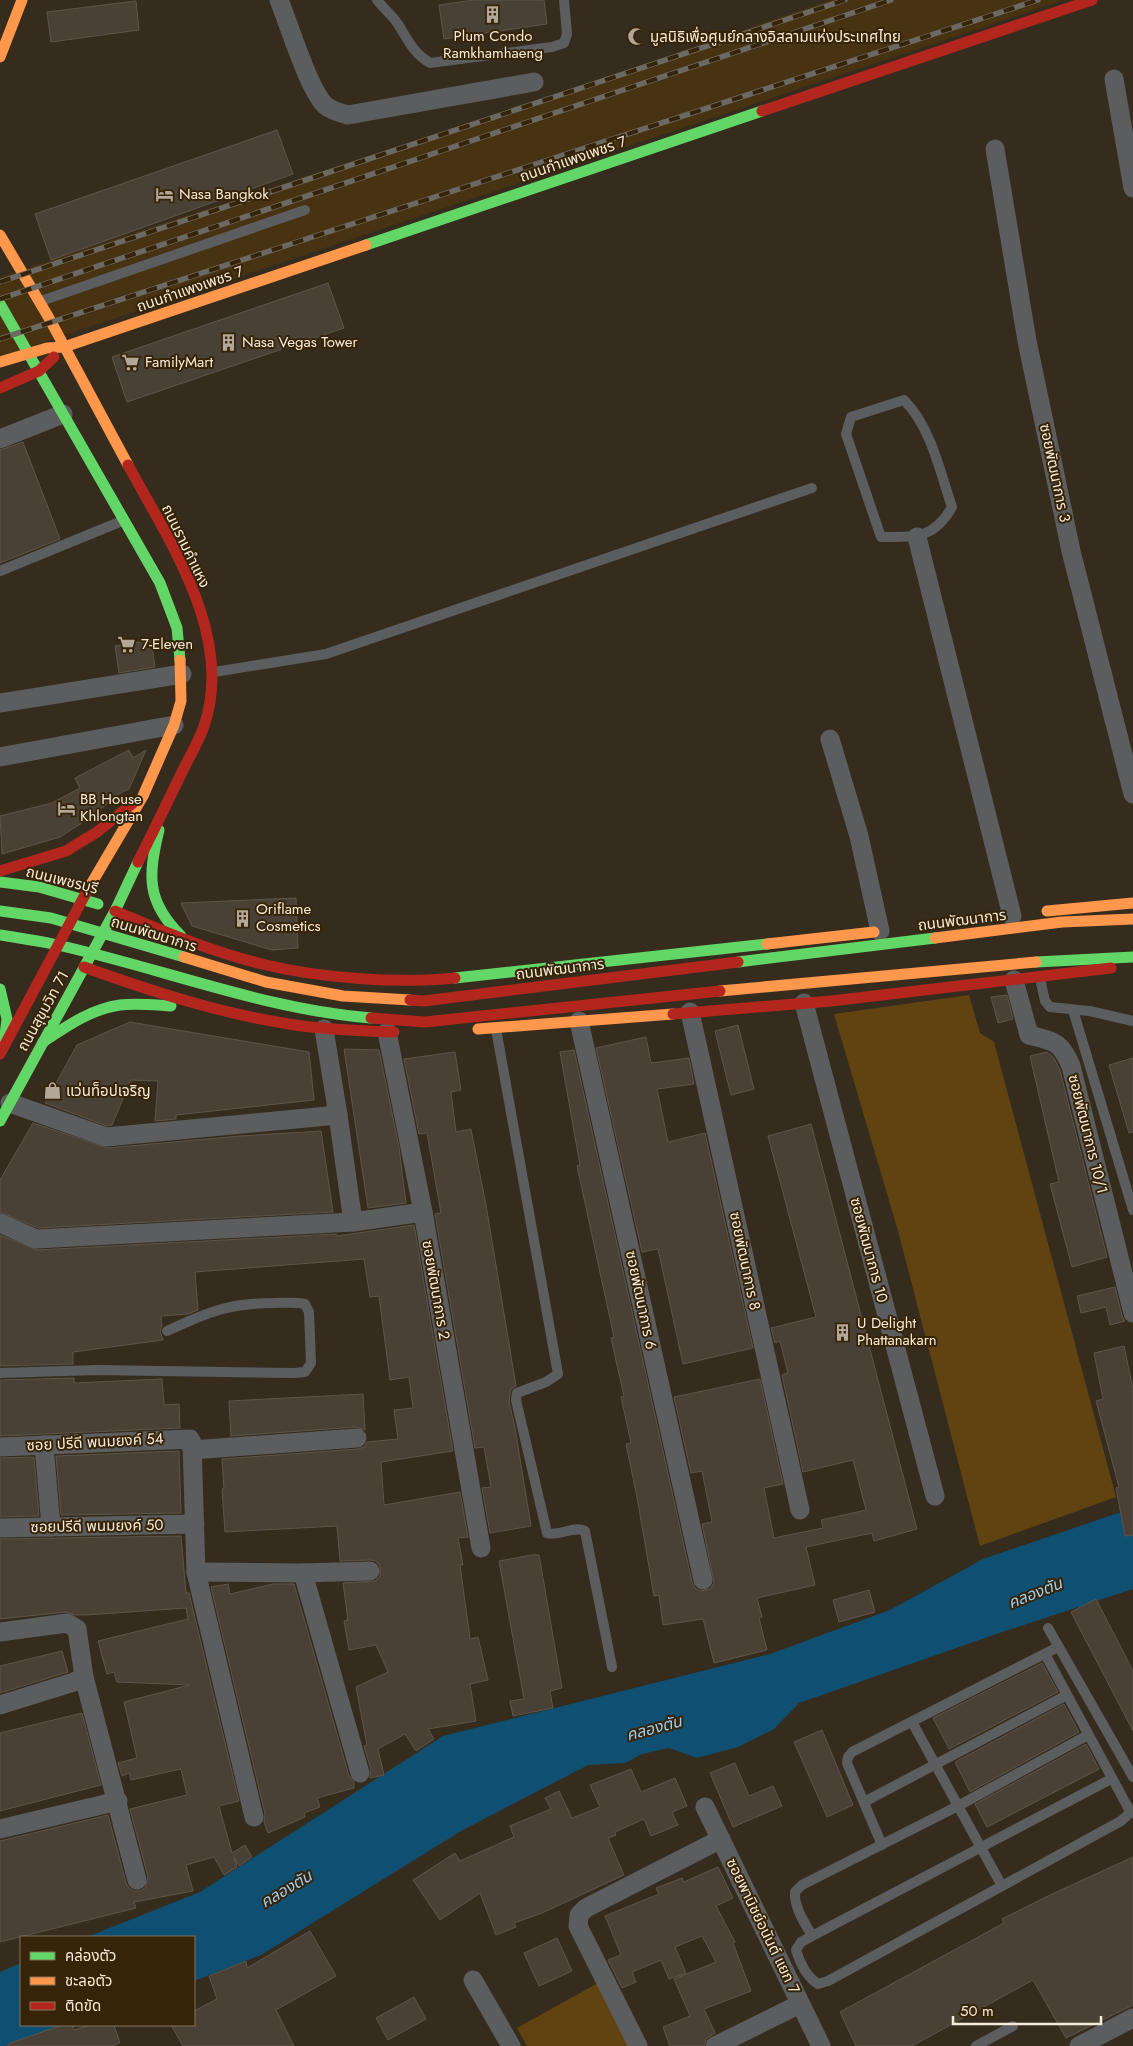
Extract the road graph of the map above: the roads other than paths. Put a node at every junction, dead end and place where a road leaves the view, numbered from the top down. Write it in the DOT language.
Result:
graph roads {
  1 [pos="22,0"];
  2 [pos="279,0"];
  3 [pos="377,0"];
  4 [pos="564,0"];
  5 [pos="1092,0"];
  6 [pos="0,57"];
  7 [pos="1114,79"];
  8 [pos="534,82"];
  9 [pos="996,149"];
  10 [pos="1133,188"];
  11 [pos="305,210"];
  12 [pos="0,234"];
  13 [pos="40,301"];
  14 [pos="0,304"];
  15 [pos="64,348"];
  16 [pos="28,352"];
  17 [pos="0,362"];
  18 [pos="39,372"];
  19 [pos="0,388"];
  20 [pos="63,414"];
  21 [pos="0,439"];
  22 [pos="812,488"];
  23 [pos="124,520"];
  24 [pos="916,538"];
  25 [pos="0,571"];
  26 [pos="213,672"];
  27 [pos="182,674"];
  28 [pos="0,703"];
  29 [pos="174,725"];
  30 [pos="830,739"];
  31 [pos="0,757"];
  32 [pos="1133,794"];
  33 [pos="143,796"];
  34 [pos="166,806"];
  35 [pos="0,871"];
  36 [pos="0,882"];
  37 [pos="83,898"];
  38 [pos="1133,903"];
  39 [pos="0,911"];
  40 [pos="116,911"];
  41 [pos="1040,912"];
  42 [pos="1012,916"];
  43 [pos="1133,919"];
  44 [pos="885,931"];
  45 [pos="0,935"];
  46 [pos="183,939"];
  47 [pos="1133,957"];
  48 [pos="1133,965"];
  49 [pos="80,966"];
  50 [pos="1040,977"];
  51 [pos="395,980"];
  52 [pos="1014,980"];
  53 [pos="0,989"];
  54 [pos="804,1003"];
  55 [pos="214,1008"];
  56 [pos="1073,1010"];
  57 [pos="690,1012"];
  58 [pos="579,1021"];
  59 [pos="1133,1021"];
  60 [pos="496,1028"];
  61 [pos="324,1029"];
  62 [pos="466,1030"];
  63 [pos="395,1032"];
  64 [pos="43,1042"];
  65 [pos="2,1050"];
  66 [pos="10,1103"];
  67 [pos="338,1115"];
  68 [pos="0,1121"];
  69 [pos="1133,1210"];
  70 [pos="423,1212"];
  71 [pos="352,1222"];
  72 [pos="0,1223"];
  73 [pos="1133,1313"];
  74 [pos="167,1331"];
  75 [pos="0,1373"];
  76 [pos="357,1438"];
  77 [pos="44,1445"];
  78 [pos="191,1445"];
  79 [pos="0,1447"];
  80 [pos="935,1496"];
  81 [pos="800,1510"];
  82 [pos="195,1524"];
  83 [pos="52,1527"];
  84 [pos="0,1528"];
  85 [pos="481,1548"];
  86 [pos="370,1570"];
  87 [pos="196,1572"];
  88 [pos="303,1573"];
  89 [pos="703,1580"];
  90 [pos="1048,1628"];
  91 [pos="0,1632"];
  92 [pos="1058,1646"];
  93 [pos="1045,1654"];
  94 [pos="612,1667"];
  95 [pos="84,1677"];
  96 [pos="1066,1696"];
  97 [pos="0,1705"];
  98 [pos="912,1722"];
  99 [pos="1088,1735"];
  100 [pos="936,1764"];
  101 [pos="360,1772"];
  102 [pos="1133,1777"];
  103 [pos="1111,1779"];
  104 [pos="118,1801"];
  105 [pos="864,1802"];
  106 [pos="704,1806"];
  107 [pos="958,1806"];
  108 [pos="1132,1811"];
  109 [pos="254,1817"];
  110 [pos="0,1829"];
  111 [pos="721,1839"];
  112 [pos="882,1845"];
  113 [pos="982,1849"];
  114 [pos="137,1880"];
  115 [pos="1002,1886"];
  116 [pos="812,1936"];
  117 [pos="473,1980"];
  118 [pos="800,2004"];
  119 [pos="1133,2018"];
  120 [pos="1013,2026"];
  121 [pos="510,2046"];
  122 [pos="638,2046"];
  123 [pos="714,2046"];
  124 [pos="821,2046"];
  125 [pos="976,2046"];
  126 [pos="1079,2046"];
  1 -- 6 [label="main road"];
  2 -- 8 [label="street"];
  3 -- 4 [label="lane"];
  5 -- 15 [label="main road, ถนนกำแพงเพชร 7"];
  7 -- 10 [label="street"];
  9 -- 32 [label="street, ซอยพัฒนาการ 3"];
  11 -- 13 [label="lane"];
  12 -- 13 [label="main road, ถนนรามคำแหง"];
  13 -- 15 [label="main road, ถนนรามคำแหง"];
  14 -- 16 [label="main road"];
  15 -- 16 [label="main road, ถนนกำแพงเพชร 7"];
  15 -- 18 [label="main road, ถนนกำแพงเพชร 7"];
  15 -- 26 [label="main road, ถนนรามคำแหง"];
  16 -- 17 [label="main road, ถนนกำแพงเพชร 7"];
  16 -- 18 [label="main road"];
  18 -- 19 [label="main road, ถนนกำแพงเพชร 7"];
  18 -- 20 [label="main road"];
  20 -- 21 [label="street"];
  20 -- 23 [label="main road"];
  22 -- 26 [label="lane"];
  23 -- 25 [label="lane"];
  23 -- 27 [label="main road"];
  24 -- 24 [label="lane"];
  24 -- 42 [label="street"];
  26 -- 34 [label="main road, ถนนรามคำแหง"];
  27 -- 28 [label="street"];
  27 -- 29 [label="main road"];
  29 -- 31 [label="street"];
  29 -- 33 [label="main road"];
  30 -- 44 [label="street"];
  33 -- 35 [label="main road"];
  33 -- 37 [label="main road"];
  34 -- 40 [label="main road, ถนนรามคำแหง"];
  34 -- 46 [label="main road"];
  36 -- 37 [label="main road, ถนนเพชรบุรี"];
  37 -- 40 [label="main road, ถนนเพชรบุรี"];
  37 -- 65 [label="main road, ถนนสุขุมวิท 71"];
  38 -- 41 [label="main road"];
  39 -- 43 [label="main road, ถนนพัฒนาการ"];
  40 -- 46 [label="main road, ถนนพัฒนาการ"];
  40 -- 49 [label="main road, ถนนรามคำแหง"];
  44 -- 51 [label="main road, ถนนพัฒนาการ"];
  45 -- 47 [label="main road"];
  46 -- 51 [label="main road, ถนนพัฒนาการ"];
  48 -- 50 [label="main road"];
  49 -- 55 [label="main road"];
  49 -- 64 [label="main road, ถนนสุขุมวิท 71"];
  50 -- 52 [label="main road"];
  50 -- 56 [label="lane"];
  51 -- 63 [label="main road"];
  52 -- 54 [label="main road"];
  52 -- 73 [label="street, ซอยพัฒนาการ 10/1"];
  53 -- 65 [label="main road"];
  54 -- 57 [label="main road"];
  54 -- 80 [label="street, ซอยพัฒนาการ 10"];
  55 -- 61 [label="main road"];
  55 -- 64 [label="main road"];
  56 -- 59 [label="lane"];
  56 -- 69 [label="lane"];
  57 -- 58 [label="main road"];
  57 -- 81 [label="street, ซอยพัฒนาการ 8"];
  58 -- 60 [label="main road"];
  58 -- 89 [label="street, ซอยพัฒนาการ 6"];
  60 -- 62 [label="main road"];
  60 -- 94 [label="lane"];
  61 -- 63 [label="main road"];
  61 -- 67 [label="street"];
  63 -- 70 [label="street, ซอยพัฒนาการ 2"];
  64 -- 66 [label="main road, ถนนสุขุมวิท 71"];
  66 -- 67 [label="street"];
  66 -- 68 [label="main road, ถนนสุขุมวิท 71"];
  67 -- 71 [label="street"];
  70 -- 71 [label="street"];
  70 -- 85 [label="street, ซอยพัฒนาการ 2"];
  71 -- 72 [label="street"];
  74 -- 75 [label="lane"];
  76 -- 78 [label="street, ซอย ปรีดี พนมยงค์ 54"];
  77 -- 78 [label="street, ซอย ปรีดี พนมยงค์ 54"];
  77 -- 79 [label="street, ซอย ปรีดี พนมยงค์ 54"];
  77 -- 83 [label="street"];
  78 -- 82 [label="street"];
  82 -- 83 [label="street, ซอยปรีดี พนมยงค์ 50"];
  82 -- 87 [label="street"];
  83 -- 84 [label="street, ซอยปรีดี พนมยงค์ 50"];
  86 -- 88 [label="street"];
  87 -- 88 [label="street"];
  87 -- 109 [label="street"];
  88 -- 101 [label="street"];
  90 -- 92 [label="lane"];
  91 -- 95 [label="street"];
  92 -- 93 [label="lane"];
  92 -- 102 [label="lane"];
  93 -- 96 [label="lane"];
  93 -- 98 [label="lane"];
  95 -- 97 [label="street"];
  95 -- 104 [label="street"];
  96 -- 99 [label="lane"];
  96 -- 100 [label="lane"];
  98 -- 100 [label="lane"];
  98 -- 105 [label="lane"];
  99 -- 103 [label="lane"];
  99 -- 107 [label="lane"];
  100 -- 105 [label="lane"];
  100 -- 107 [label="lane"];
  103 -- 108 [label="lane"];
  103 -- 113 [label="lane"];
  104 -- 110 [label="street"];
  104 -- 114 [label="street"];
  105 -- 112 [label="lane"];
  106 -- 111 [label="street, ซอยพานิชย์อนันต์ แยก 7"];
  107 -- 112 [label="lane"];
  107 -- 113 [label="lane"];
  108 -- 115 [label="lane"];
  111 -- 118 [label="street, ซอยพานิชย์อนันต์ แยก 7"];
  111 -- 122 [label="street"];
  112 -- 116 [label="lane"];
  113 -- 115 [label="lane"];
  113 -- 116 [label="lane"];
  115 -- 116 [label="lane"];
  117 -- 121 [label="street"];
  118 -- 123 [label="street"];
  118 -- 124 [label="street, ซอยพานิชย์อนันต์ แยก 7"];
  119 -- 126 [label="street"];
  120 -- 125 [label="lane"];
}
